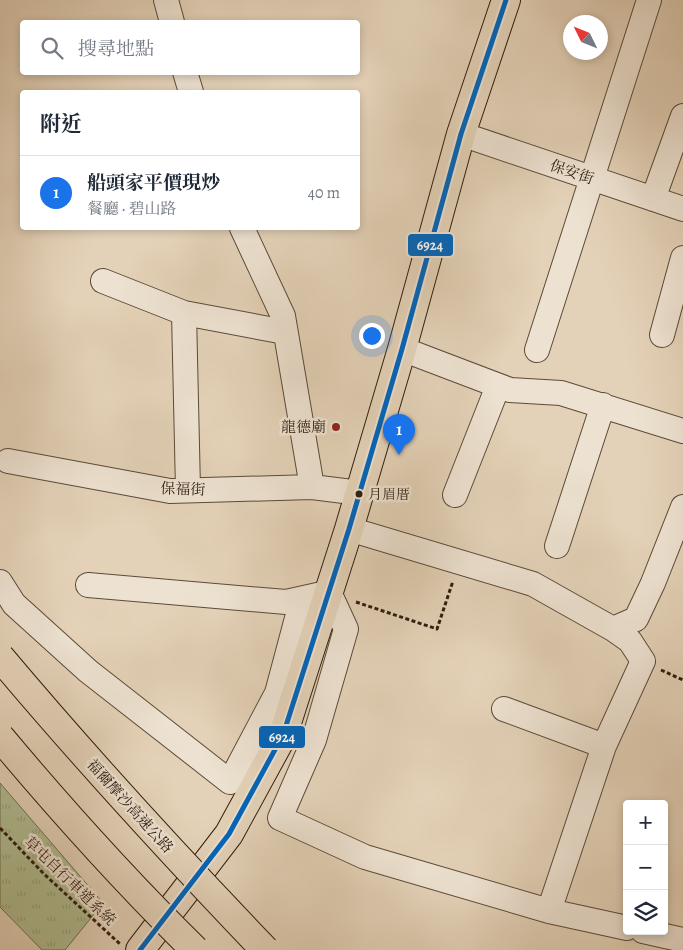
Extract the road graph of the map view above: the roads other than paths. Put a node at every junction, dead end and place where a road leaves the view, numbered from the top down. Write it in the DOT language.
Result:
graph roads {
  1 [pos="166,0"];
  2 [pos="506,0"];
  3 [pos="649,0"];
  4 [pos="171,20"];
  5 [pos="186,75"];
  6 [pos="190,90"];
  7 [pos="683,116"];
  8 [pos="461,134"];
  9 [pos="592,179"];
  10 [pos="653,199"];
  11 [pos="683,209"];
  12 [pos="243,230"];
  13 [pos="683,258"];
  14 [pos="103,281"];
  15 [pos="184,313"];
  16 [pos="285,332"];
  17 [pos="662,335"];
  18 [pos="402,349"];
  19 [pos="538,350"];
  20 [pos="498,386"];
  21 [pos="603,405"];
  22 [pos="683,431"];
  23 [pos="8,461"];
  24 [pos="312,487"];
  25 [pos="188,490"];
  26 [pos="360,493"];
  27 [pos="455,495"];
  28 [pos="683,507"];
  29 [pos="349,529"];
  30 [pos="557,546"];
  31 [pos="0,582"];
  32 [pos="88,585"];
  33 [pos="329,592"];
  34 [pos="613,629"];
  35 [pos="0,657"];
  36 [pos="504,709"];
  37 [pos="0,737"];
  38 [pos="604,746"];
  39 [pos="549,911"];
  40 [pos="623,927"];
  41 [pos="661,935"];
  42 [pos="683,940"];
  43 [pos="136,949"];
  44 [pos="195,950"];
  45 [pos="265,950"];
  1 -- 4 [label="street"];
  2 -- 8 [label="main road"];
  3 -- 9 [label="street"];
  5 -- 6 [label="street"];
  7 -- 10 [label="street"];
  8 -- 9 [label="street, 保安街"];
  8 -- 18 [label="main road"];
  9 -- 10 [label="street, 保安街"];
  9 -- 19 [label="street"];
  10 -- 11 [label="street, 保安街"];
  12 -- 16 [label="street"];
  13 -- 17 [label="street"];
  14 -- 15 [label="street"];
  15 -- 16 [label="street"];
  15 -- 25 [label="street"];
  16 -- 24 [label="street"];
  18 -- 20 [label="street"];
  18 -- 26 [label="main road"];
  20 -- 21 [label="street"];
  20 -- 27 [label="street"];
  21 -- 22 [label="street"];
  21 -- 30 [label="street"];
  23 -- 25 [label="street, 保福街"];
  24 -- 25 [label="street, 保福街"];
  24 -- 26 [label="street, 保福街"];
  26 -- 29 [label="main road"];
  28 -- 34 [label="street"];
  29 -- 33 [label="main road"];
  29 -- 34 [label="street"];
  31 -- 33 [label="street"];
  32 -- 33 [label="street"];
  33 -- 39 [label="street"];
  33 -- 43 [label="main road"];
  34 -- 38 [label="street"];
  35 -- 45 [label="main road, 福爾摩沙高速公路, bridge"];
  36 -- 38 [label="street"];
  37 -- 44 [label="main road, bridge"];
  38 -- 39 [label="street"];
  39 -- 40 [label="street"];
  41 -- 42 [label="street"];
}
